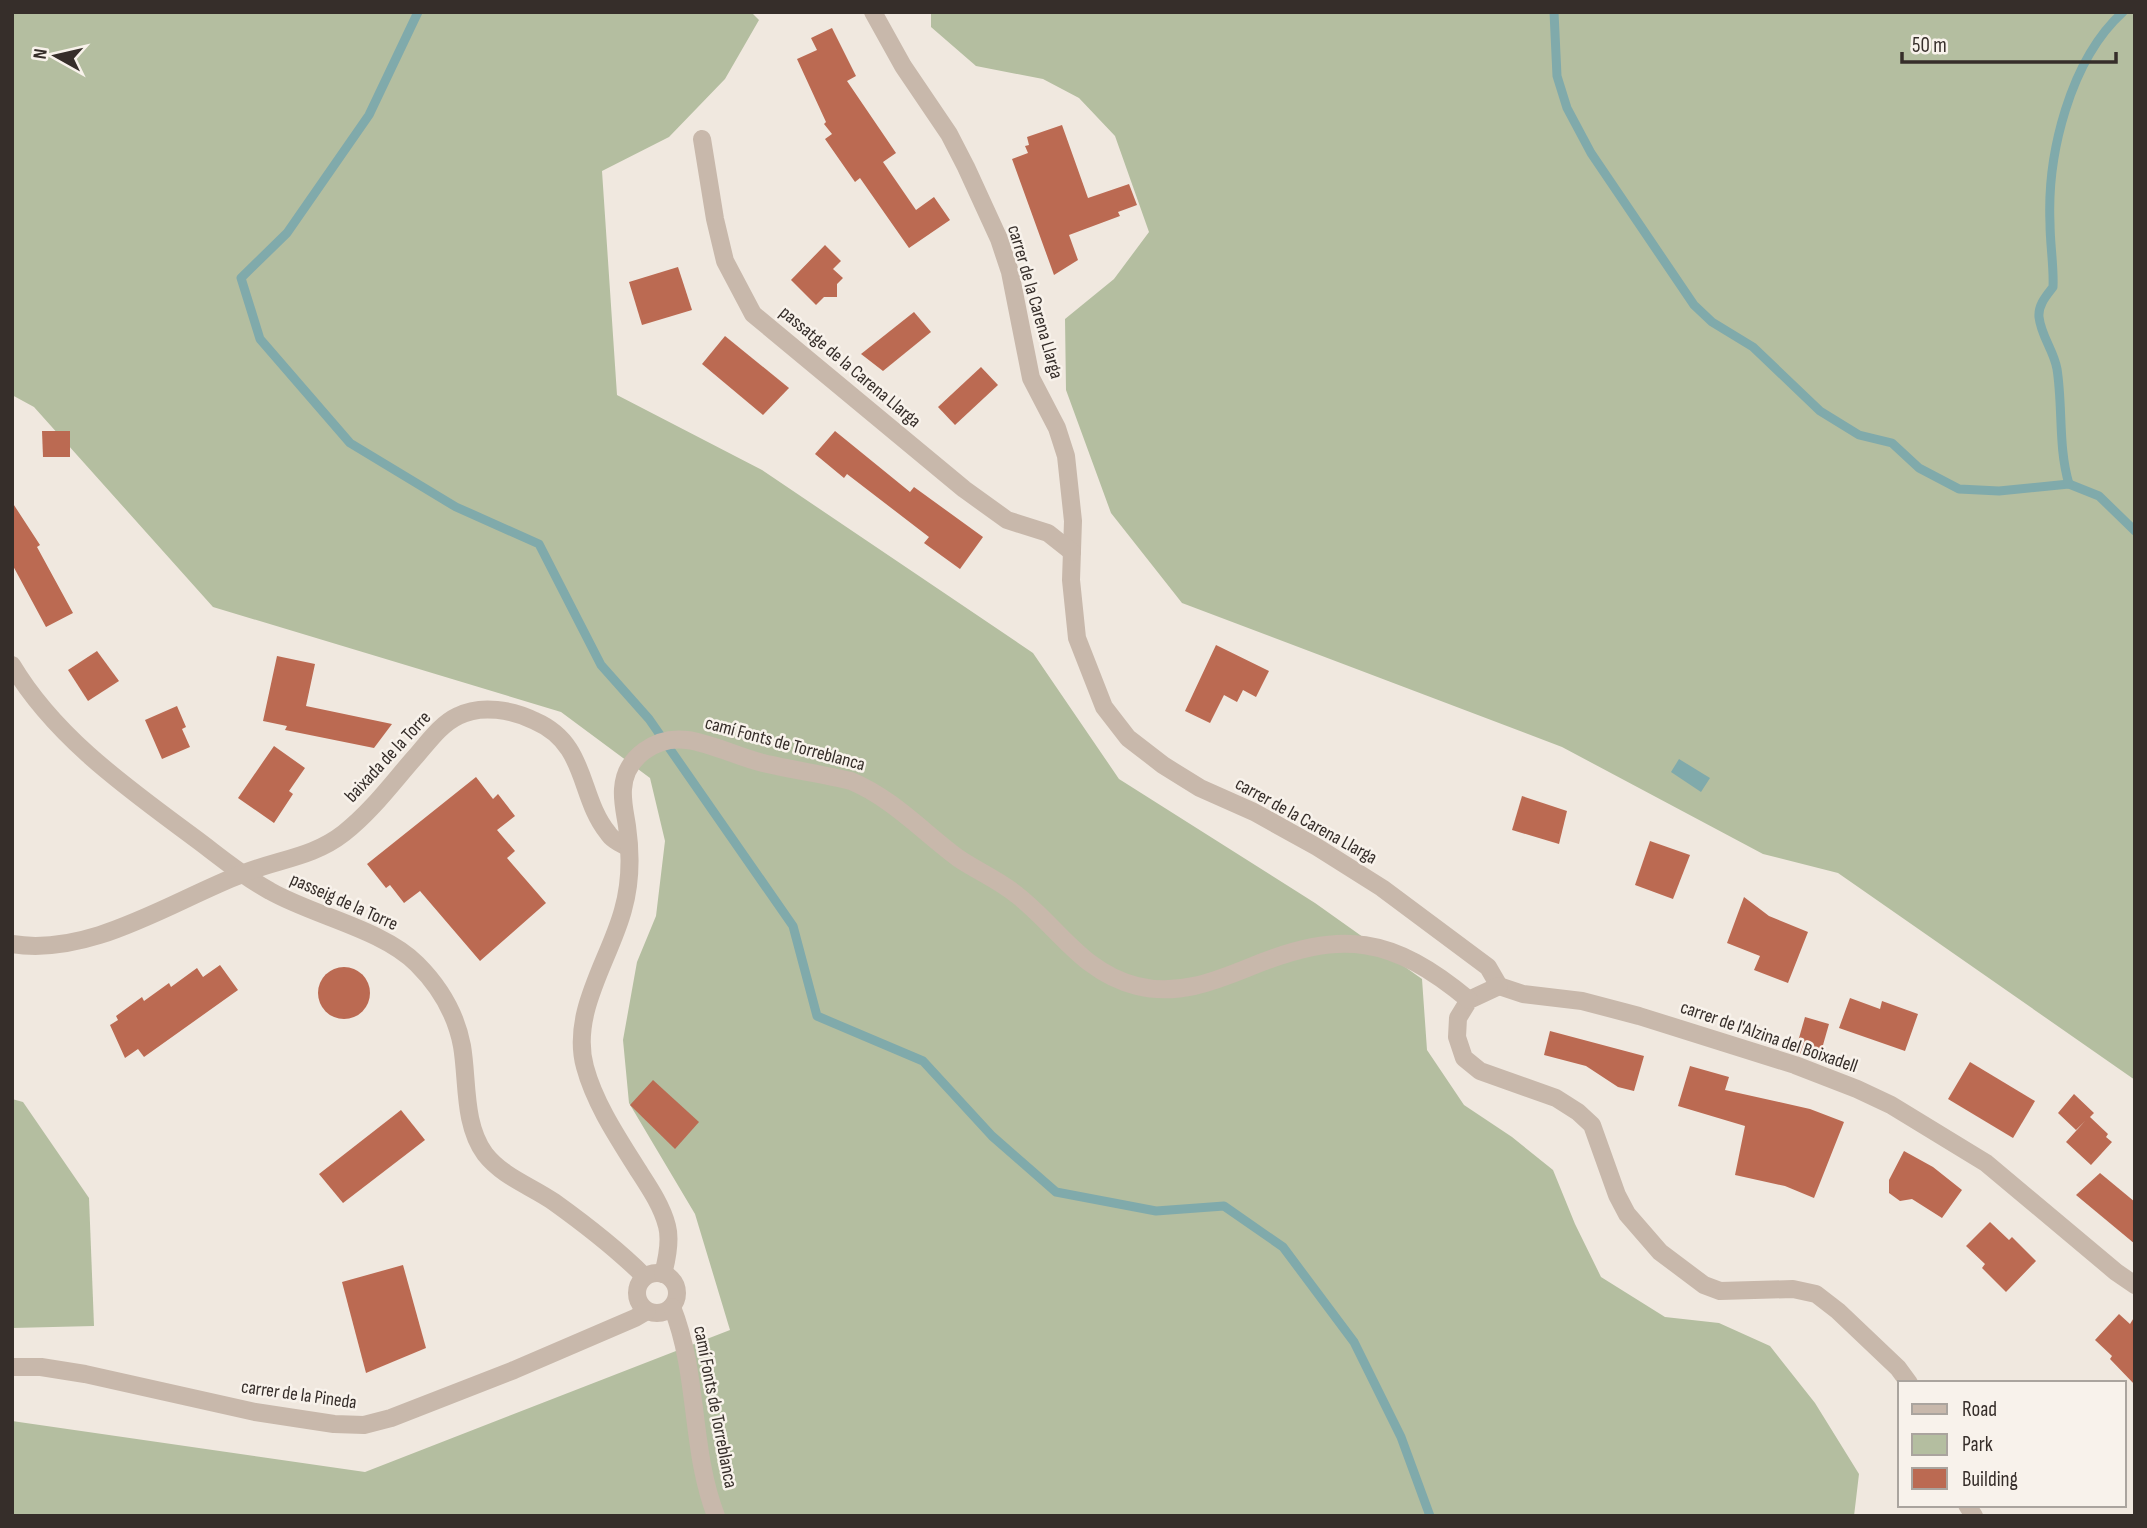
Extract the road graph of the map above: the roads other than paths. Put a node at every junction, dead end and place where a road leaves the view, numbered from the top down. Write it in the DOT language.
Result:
graph roads {
  1 [pos="873,12"];
  2 [pos="702,139"];
  3 [pos="1072,552"];
  4 [pos="12,666"];
  5 [pos="629,848"];
  6 [pos="242,873"];
  7 [pos="12,944"];
  8 [pos="1499,986"];
  9 [pos="1469,1000"];
  10 [pos="663,1274"];
  11 [pos="644,1276"];
  12 [pos="2135,1285"];
  13 [pos="672,1307"];
  14 [pos="647,1311"];
  15 [pos="12,1367"];
  16 [pos="1908,1381"];
  17 [pos="716,1516"];
  1 -- 3 [label="street, carrer de la Carena Llarga"];
  2 -- 3 [label="street, passatge de la Carena Llarga"];
  3 -- 8 [label="street, carrer de la Carena Llarga"];
  4 -- 6 [label="street, passeig de la Torre"];
  5 -- 6 [label="street, baixada de la Torre"];
  5 -- 9 [label="street, camí Fonts de Torreblanca"];
  5 -- 10 [label="street, camí Fonts de Torreblanca"];
  6 -- 7 [label="street, baixada de la Torre"];
  6 -- 11 [label="street, passeig de la Torre"];
  8 -- 9 [label="street"];
  8 -- 12 [label="street, carrer de l'Alzina del Boixadell"];
  9 -- 16 [label="street"];
  10 -- 11 [label="street"];
  10 -- 13 [label="street"];
  11 -- 14 [label="street"];
  13 -- 14 [label="street"];
  13 -- 17 [label="street, camí Fonts de Torreblanca"];
  14 -- 15 [label="street, carrer de la Pineda"];
}
